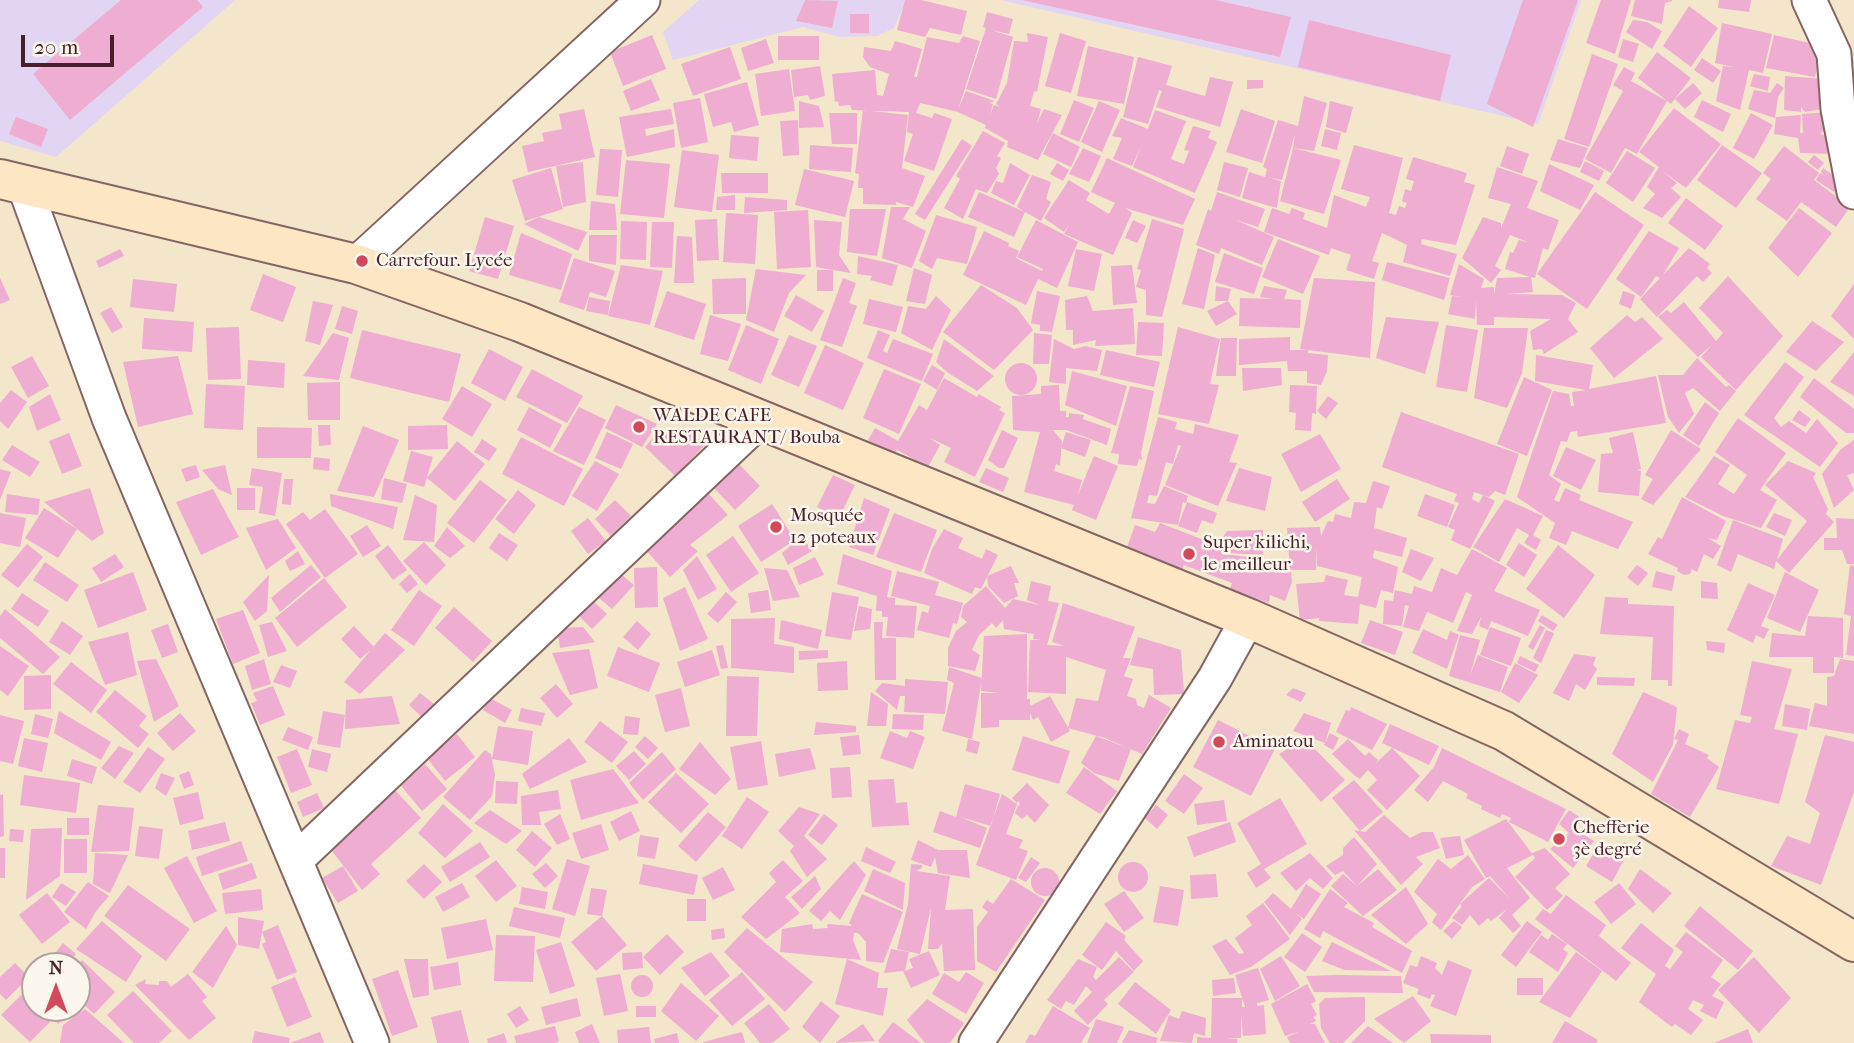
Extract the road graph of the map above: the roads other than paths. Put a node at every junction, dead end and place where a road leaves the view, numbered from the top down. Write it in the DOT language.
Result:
graph roads {
  1 [pos="643,0"];
  2 [pos="1809,0"];
  3 [pos="12,182"];
  4 [pos="1854,192"];
  5 [pos="356,264"];
  6 [pos="760,419"];
  7 [pos="1248,618"];
  8 [pos="296,860"];
  9 [pos="1854,942"];
  10 [pos="372,1043"];
  11 [pos="976,1043"];
  1 -- 5 [label="street"];
  2 -- 4 [label="street"];
  3 -- 5 [label="street"];
  3 -- 8 [label="street"];
  5 -- 6 [label="street"];
  6 -- 7 [label="street"];
  6 -- 8 [label="street"];
  7 -- 9 [label="street"];
  7 -- 11 [label="street"];
  8 -- 10 [label="street"];
}
